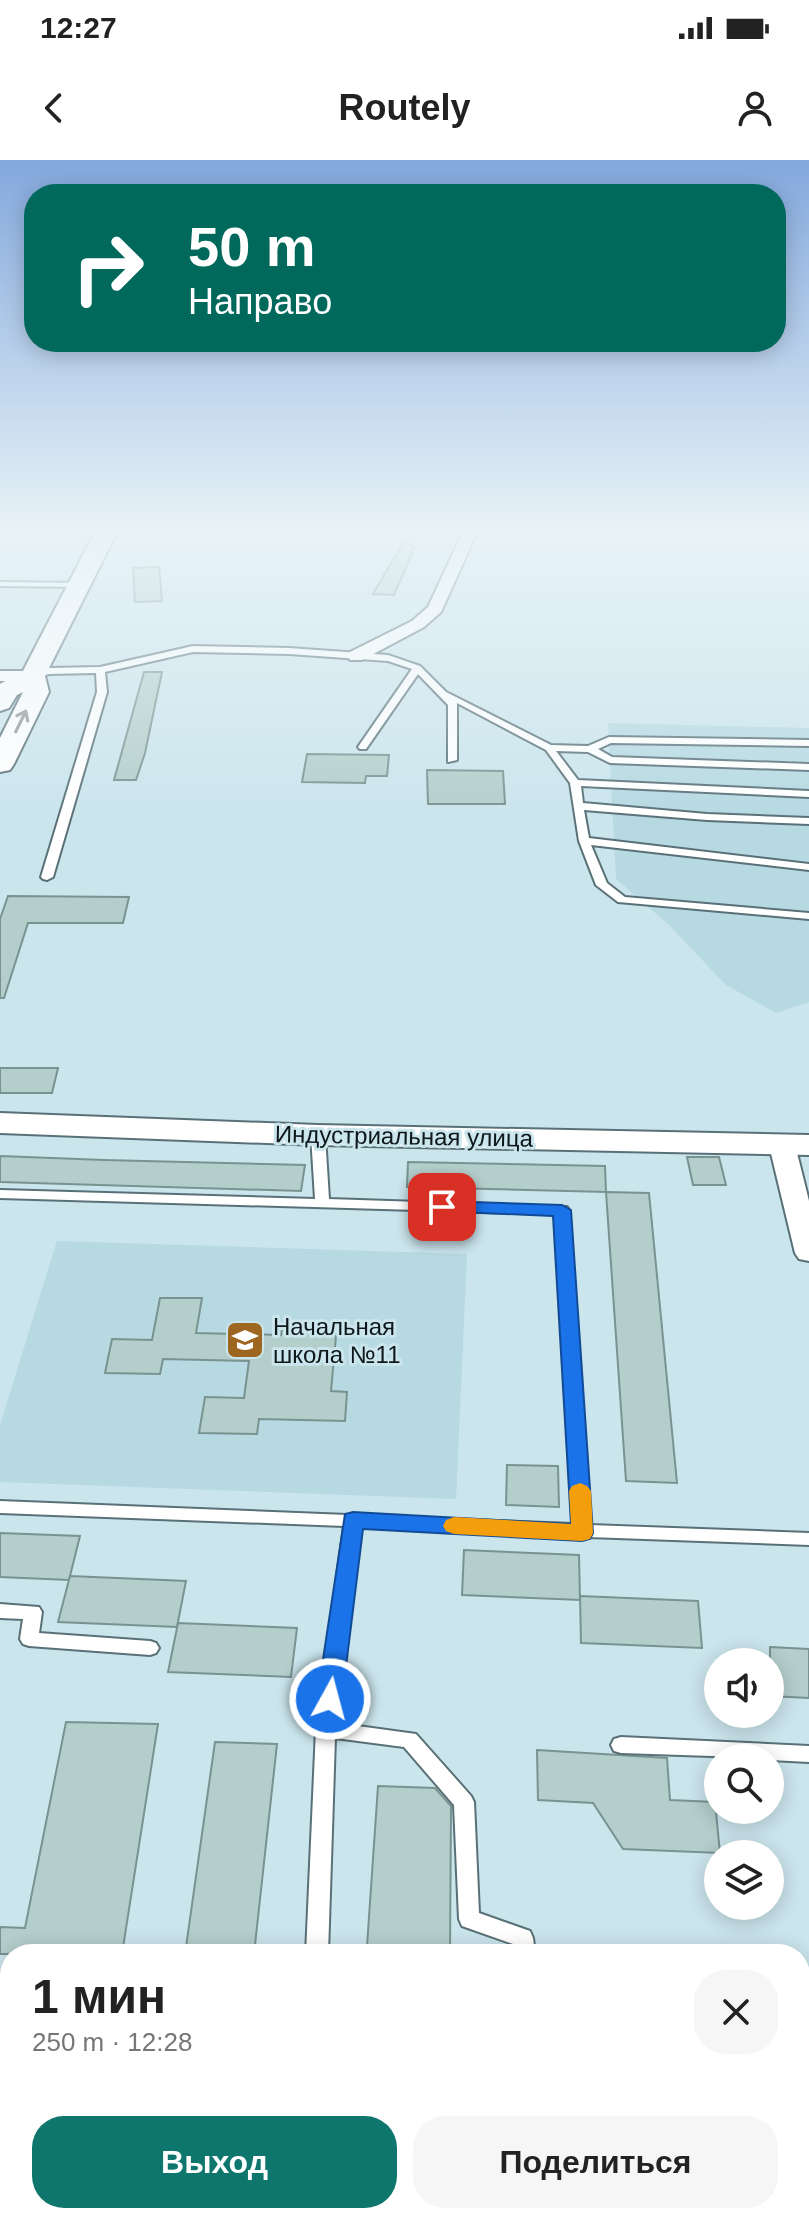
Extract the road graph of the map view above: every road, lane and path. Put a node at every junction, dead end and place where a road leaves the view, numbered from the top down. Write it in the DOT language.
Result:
graph roads {
  1 [pos="57,628"];
  2 [pos="410,628"];
  3 [pos="356,656"];
  4 [pos="417,668"];
  5 [pos="100,670"];
  6 [pos="0,676"];
  7 [pos="33,676"];
  8 [pos="439,691"];
  9 [pos="0,703"];
  10 [pos="809,743"];
  11 [pos="363,747"];
  12 [pos="549,748"];
  13 [pos="590,749"];
  14 [pos="452,760"];
  15 [pos="0,764"];
  16 [pos="809,767"];
  17 [pos="575,783"];
  18 [pos="809,794"];
  19 [pos="578,806"];
  20 [pos="809,821"];
  21 [pos="584,841"];
  22 [pos="809,867"];
  23 [pos="47,877"];
  24 [pos="809,916"];
  25 [pos="0,1123"];
  26 [pos="318,1135"];
  27 [pos="795,1145"];
  28 [pos="0,1194"];
  29 [pos="322,1203"];
  30 [pos="809,1253"];
  31 [pos="0,1507"];
  32 [pos="353,1520"];
  33 [pos="582,1533"];
  34 [pos="809,1539"];
  35 [pos="0,1611"];
  36 [pos="150,1648"];
  37 [pos="326,1729"];
  38 [pos="621,1745"];
  39 [pos="809,1754"];
  40 [pos="317,1944"];
  41 [pos="523,1944"];
  1 -- 7 [label="main road"];
  2 -- 3 [label="street"];
  3 -- 4 [label="lane"];
  3 -- 5 [label="lane"];
  4 -- 8 [label="lane"];
  4 -- 11 [label="lane"];
  5 -- 7 [label="lane"];
  5 -- 23 [label="lane"];
  6 -- 7 [label="street"];
  7 -- 9 [label="main road"];
  15 -- 7 [label="main road, one-way"];
  8 -- 12 [label="lane"];
  8 -- 14 [label="lane"];
  10 -- 13 [label="lane"];
  12 -- 13 [label="lane"];
  12 -- 17 [label="lane"];
  13 -- 16 [label="lane"];
  17 -- 18 [label="lane"];
  17 -- 19 [label="lane"];
  19 -- 20 [label="lane"];
  19 -- 21 [label="lane"];
  21 -- 22 [label="lane"];
  21 -- 24 [label="lane"];
  25 -- 26 [label="street, Индустриальная улица"];
  26 -- 27 [label="street, Индустриальная улица"];
  26 -- 29 [label="lane"];
  27 -- 30 [label="street"];
  28 -- 29 [label="lane"];
  29 -- 33 [label="lane"];
  31 -- 32 [label="lane"];
  32 -- 33 [label="lane"];
  32 -- 37 [label="lane"];
  33 -- 34 [label="lane"];
  35 -- 36 [label="lane"];
  37 -- 40 [label="lane"];
  37 -- 41 [label="lane"];
  38 -- 39 [label="lane"];
}
